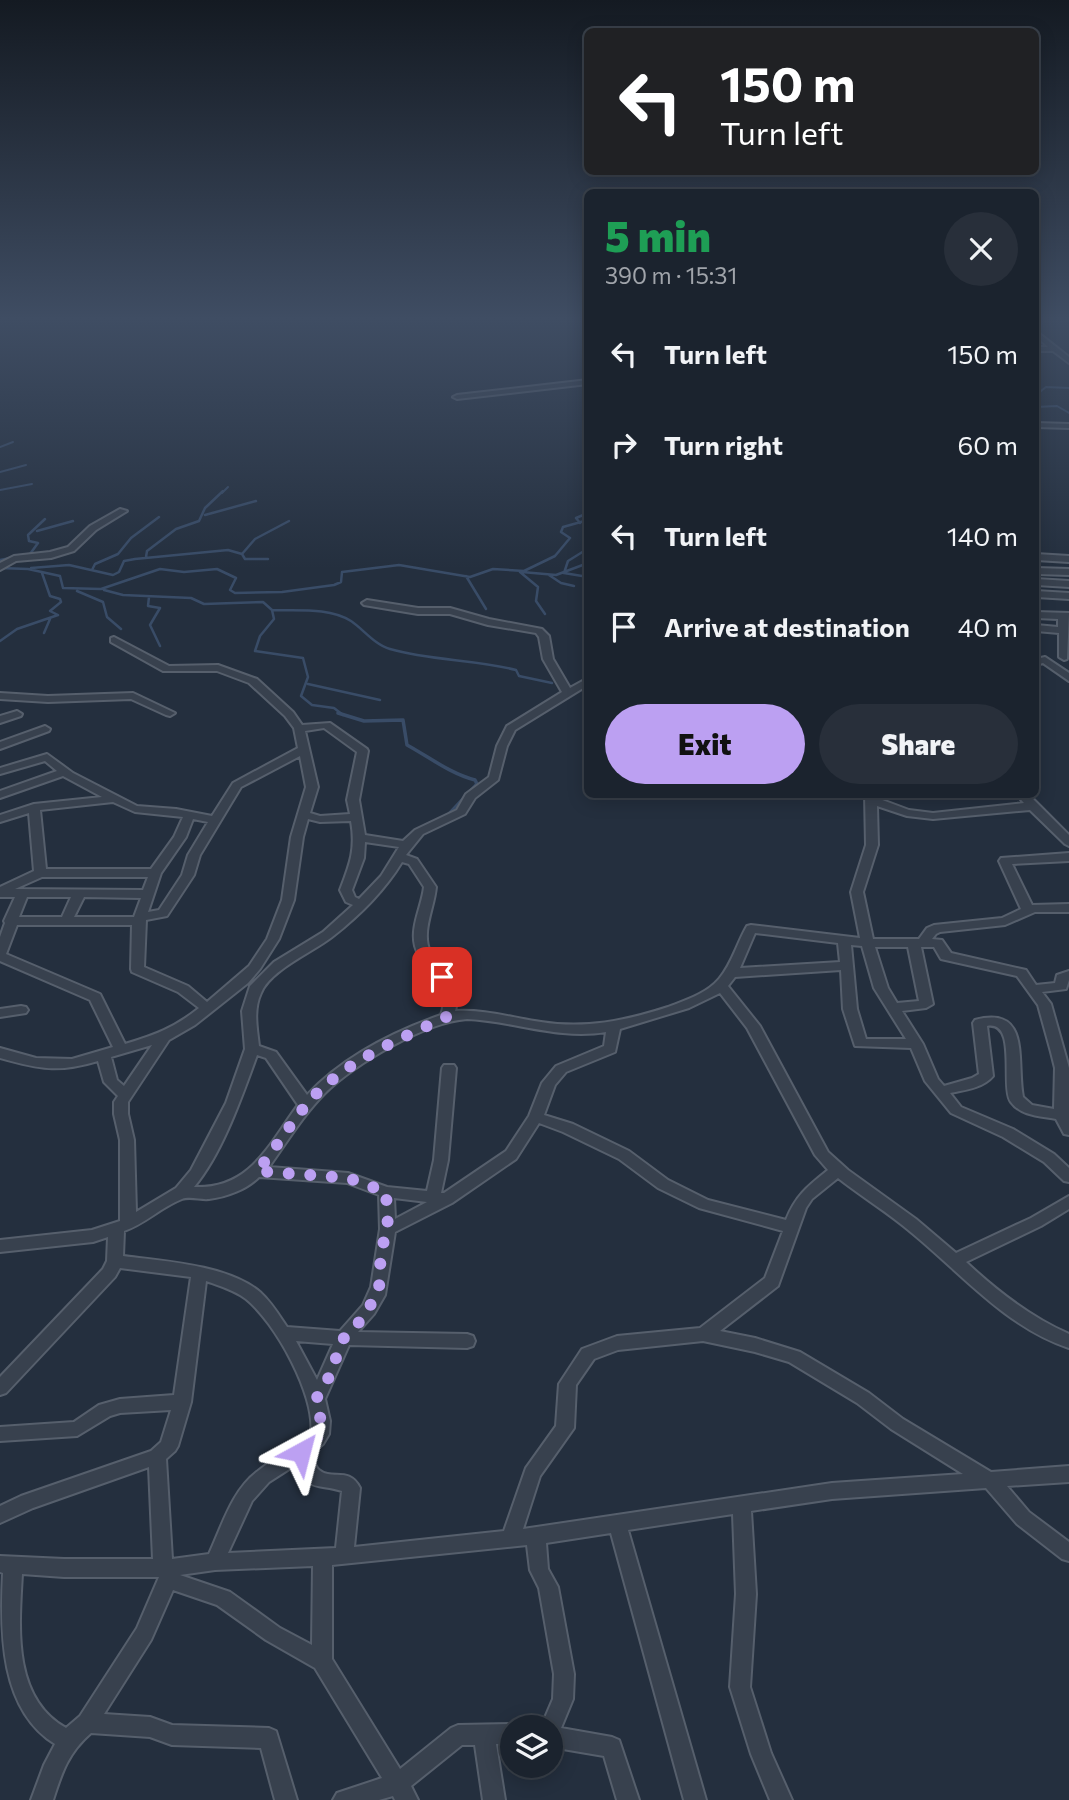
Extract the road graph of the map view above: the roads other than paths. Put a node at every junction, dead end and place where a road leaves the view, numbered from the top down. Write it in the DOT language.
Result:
graph roads {
  1 [pos="1039,425"];
  2 [pos="1069,426"];
  3 [pos="123,511"];
  4 [pos="1039,557"];
  5 [pos="1069,559"];
  6 [pos="0,567"];
  7 [pos="1039,570"];
  8 [pos="1069,572"];
  9 [pos="1039,582"];
  10 [pos="1069,584"];
  11 [pos="1039,594"];
  12 [pos="1069,596"];
  13 [pos="367,603"];
  14 [pos="1039,616"];
  15 [pos="1039,628"];
  16 [pos="1065,628"];
  17 [pos="114,640"];
  18 [pos="1067,658"];
  19 [pos="1040,661"];
  20 [pos="1069,678"];
  21 [pos="584,683"];
  22 [pos="568,693"];
  23 [pos="0,696"];
  24 [pos="170,713"];
  25 [pos="18,714"];
  26 [pos="0,720"];
  27 [pos="299,728"];
  28 [pos="45,729"];
  29 [pos="0,746"];
  30 [pos="305,748"];
  31 [pos="0,771"];
  32 [pos="64,772"];
  33 [pos="0,795"];
  34 [pos="871,798"];
  35 [pos="873,798"];
  36 [pos="1025,798"];
  37 [pos="112,799"];
  38 [pos="1033,806"];
  39 [pos="34,807"];
  40 [pos="304,815"];
  41 [pos="189,816"];
  42 [pos="357,817"];
  43 [pos="0,819"];
  44 [pos="215,820"];
  45 [pos="360,838"];
  46 [pos="1069,842"];
  47 [pos="404,851"];
  48 [pos="169,852"];
  49 [pos="196,853"];
  50 [pos="1069,858"];
  51 [pos="40,873"];
  52 [pos="155,873"];
  53 [pos="0,893"];
  54 [pos="22,893"];
  55 [pos="79,894"];
  56 [pos="147,896"];
  57 [pos="170,899"];
  58 [pos="361,904"];
  59 [pos="1068,909"];
  60 [pos="1028,910"];
  61 [pos="139,920"];
  62 [pos="10,921"];
  63 [pos="66,921"];
  64 [pos="844,940"];
  65 [pos="918,943"];
  66 [pos="868,944"];
  67 [pos="0,955"];
  68 [pos="847,966"];
  69 [pos="260,973"];
  70 [pos="731,973"];
  71 [pos="1069,975"];
  72 [pos="721,986"];
  73 [pos="1033,989"];
  74 [pos="207,1008"];
  75 [pos="894,1008"];
  76 [pos="21,1010"];
  77 [pos="0,1013"];
  78 [pos="446,1017"];
  79 [pos="614,1026"];
  80 [pos="164,1037"];
  81 [pos="1053,1038"];
  82 [pos="1069,1039"];
  83 [pos="916,1044"];
  84 [pos="121,1049"];
  85 [pos="252,1049"];
  86 [pos="0,1053"];
  87 [pos="103,1055"];
  88 [pos="449,1068"];
  89 [pos="1066,1068"];
  90 [pos="940,1091"];
  91 [pos="125,1094"];
  92 [pos="1066,1098"];
  93 [pos="306,1105"];
  94 [pos="1061,1115"];
  95 [pos="536,1117"];
  96 [pos="1069,1130"];
  97 [pos="257,1171"];
  98 [pos="837,1171"];
  99 [pos="1069,1177"];
  100 [pos="181,1192"];
  101 [pos="386,1192"];
  102 [pos="440,1197"];
  103 [pos="1069,1202"];
  104 [pos="122,1227"];
  105 [pos="790,1227"];
  106 [pos="388,1229"];
  107 [pos="0,1246"];
  108 [pos="115,1261"];
  109 [pos="953,1261"];
  110 [pos="199,1274"];
  111 [pos="286,1332"];
  112 [pos="704,1334"];
  113 [pos="343,1339"];
  114 [pos="467,1341"];
  115 [pos="1069,1341"];
  116 [pos="0,1388"];
  117 [pos="316,1399"];
  118 [pos="182,1402"];
  119 [pos="0,1434"];
  120 [pos="301,1452"];
  121 [pos="157,1456"];
  122 [pos="1069,1474"];
  123 [pos="992,1482"];
  124 [pos="742,1504"];
  125 [pos="0,1516"];
  126 [pos="617,1523"];
  127 [pos="536,1536"];
  128 [pos="511,1538"];
  129 [pos="1069,1553"];
  130 [pos="323,1556"];
  131 [pos="344,1556"];
  132 [pos="215,1562"];
  133 [pos="7,1564"];
  134 [pos="167,1572"];
  135 [pos="322,1661"];
  136 [pos="556,1715"];
  137 [pos="87,1723"];
  138 [pos="484,1733"];
  139 [pos="500,1734"];
  140 [pos="563,1739"];
  141 [pos="68,1740"];
  142 [pos="402,1792"];
  143 [pos="368,1796"];
  144 [pos="42,1800"];
  145 [pos="286,1800"];
  146 [pos="344,1800"];
  147 [pos="494,1800"];
  148 [pos="628,1800"];
  149 [pos="695,1800"];
  150 [pos="781,1800"];
  1 -- 2 [label="street"];
  3 -- 6 [label="street"];
  4 -- 5 [label="street"];
  7 -- 8 [label="street"];
  9 -- 10 [label="street"];
  11 -- 12 [label="street"];
  13 -- 22 [label="street"];
  14 -- 16 [label="street"];
  15 -- 16 [label="street"];
  16 -- 18 [label="street"];
  17 -- 27 [label="street"];
  18 -- 19 [label="street"];
  19 -- 20 [label="street"];
  21 -- 22 [label="street"];
  22 -- 47 [label="street"];
  23 -- 24 [label="street"];
  25 -- 26 [label="street"];
  27 -- 30 [label="street"];
  27 -- 42 [label="street"];
  28 -- 29 [label="street"];
  30 -- 40 [label="street"];
  30 -- 44 [label="street"];
  31 -- 32 [label="street"];
  32 -- 33 [label="street"];
  32 -- 37 [label="street"];
  34 -- 66 [label="street"];
  35 -- 38 [label="street"];
  36 -- 38 [label="street"];
  37 -- 39 [label="street"];
  37 -- 41 [label="street"];
  38 -- 46 [label="street"];
  39 -- 43 [label="street"];
  39 -- 51 [label="street"];
  40 -- 42 [label="street"];
  40 -- 69 [label="street"];
  41 -- 44 [label="street"];
  41 -- 48 [label="street"];
  42 -- 45 [label="street"];
  44 -- 49 [label="street"];
  45 -- 47 [label="street"];
  45 -- 58 [label="street"];
  47 -- 58 [label="street"];
  47 -- 78 [label="street"];
  48 -- 49 [label="street"];
  48 -- 52 [label="street"];
  49 -- 57 [label="street"];
  50 -- 60 [label="street"];
  51 -- 52 [label="street"];
  51 -- 53 [label="street"];
  52 -- 56 [label="street"];
  53 -- 54 [label="street"];
  54 -- 55 [label="street"];
  54 -- 62 [label="street"];
  55 -- 56 [label="street"];
  55 -- 63 [label="street"];
  56 -- 57 [label="street"];
  56 -- 61 [label="street"];
  57 -- 61 [label="street"];
  58 -- 69 [label="street"];
  59 -- 60 [label="street"];
  60 -- 65 [label="street"];
  61 -- 63 [label="street"];
  61 -- 74 [label="street"];
  62 -- 63 [label="street"];
  62 -- 67 [label="street"];
  64 -- 66 [label="street"];
  64 -- 68 [label="street"];
  64 -- 70 [label="street"];
  65 -- 66 [label="street"];
  65 -- 73 [label="street"];
  65 -- 75 [label="street"];
  66 -- 75 [label="street"];
  67 -- 84 [label="street"];
  68 -- 70 [label="street"];
  68 -- 83 [label="street"];
  69 -- 74 [label="street"];
  69 -- 85 [label="street"];
  70 -- 72 [label="street"];
  71 -- 73 [label="street"];
  72 -- 79 [label="street"];
  72 -- 98 [label="street"];
  73 -- 81 [label="street"];
  74 -- 80 [label="street"];
  75 -- 83 [label="street"];
  76 -- 77 [label="street"];
  78 -- 79 [label="street"];
  78 -- 93 [label="street"];
  79 -- 95 [label="street"];
  80 -- 84 [label="street"];
  80 -- 91 [label="street"];
  81 -- 82 [label="street"];
  81 -- 89 [label="street"];
  83 -- 90 [label="street"];
  84 -- 87 [label="street"];
  85 -- 93 [label="street"];
  85 -- 100 [label="street"];
  86 -- 87 [label="street"];
  87 -- 91 [label="street"];
  88 -- 102 [label="street"];
  89 -- 92 [label="street"];
  90 -- 94 [label="street"];
  90 -- 99 [label="street"];
  91 -- 104 [label="street"];
  92 -- 94 [label="street"];
  93 -- 97 [label="street"];
  94 -- 96 [label="street"];
  95 -- 102 [label="street"];
  95 -- 105 [label="street"];
  97 -- 100 [label="street"];
  97 -- 101 [label="street"];
  98 -- 105 [label="street"];
  98 -- 109 [label="street"];
  100 -- 104 [label="street"];
  101 -- 102 [label="street"];
  101 -- 106 [label="street"];
  102 -- 106 [label="street"];
  103 -- 109 [label="street"];
  104 -- 107 [label="street"];
  104 -- 108 [label="street"];
  105 -- 112 [label="street"];
  106 -- 113 [label="street"];
  108 -- 110 [label="street"];
  108 -- 116 [label="street"];
  109 -- 115 [label="street"];
  110 -- 111 [label="street"];
  110 -- 118 [label="street"];
  111 -- 113 [label="street"];
  111 -- 117 [label="street"];
  112 -- 123 [label="street"];
  112 -- 128 [label="street"];
  113 -- 114 [label="street"];
  113 -- 117 [label="street"];
  117 -- 120 [label="street"];
  118 -- 119 [label="street"];
  118 -- 121 [label="street"];
  120 -- 131 [label="street"];
  120 -- 132 [label="street"];
  121 -- 125 [label="street"];
  121 -- 134 [label="street"];
  122 -- 123 [label="street"];
  123 -- 124 [label="street"];
  123 -- 129 [label="street"];
  124 -- 126 [label="street"];
  124 -- 150 [label="street"];
  126 -- 127 [label="street"];
  126 -- 149 [label="street"];
  127 -- 128 [label="street"];
  127 -- 136 [label="street"];
  128 -- 131 [label="street"];
  130 -- 131 [label="street"];
  130 -- 132 [label="street"];
  130 -- 135 [label="street"];
  132 -- 134 [label="street"];
  133 -- 134 [label="street"];
  133 -- 141 [label="street"];
  134 -- 135 [label="street"];
  134 -- 137 [label="street"];
  135 -- 142 [label="street"];
  137 -- 141 [label="street"];
  137 -- 145 [label="street"];
  138 -- 139 [label="street"];
  138 -- 142 [label="street"];
  138 -- 147 [label="street"];
  140 -- 148 [label="street"];
  141 -- 144 [label="street"];
  142 -- 143 [label="street"];
  143 -- 146 [label="street"];
}
